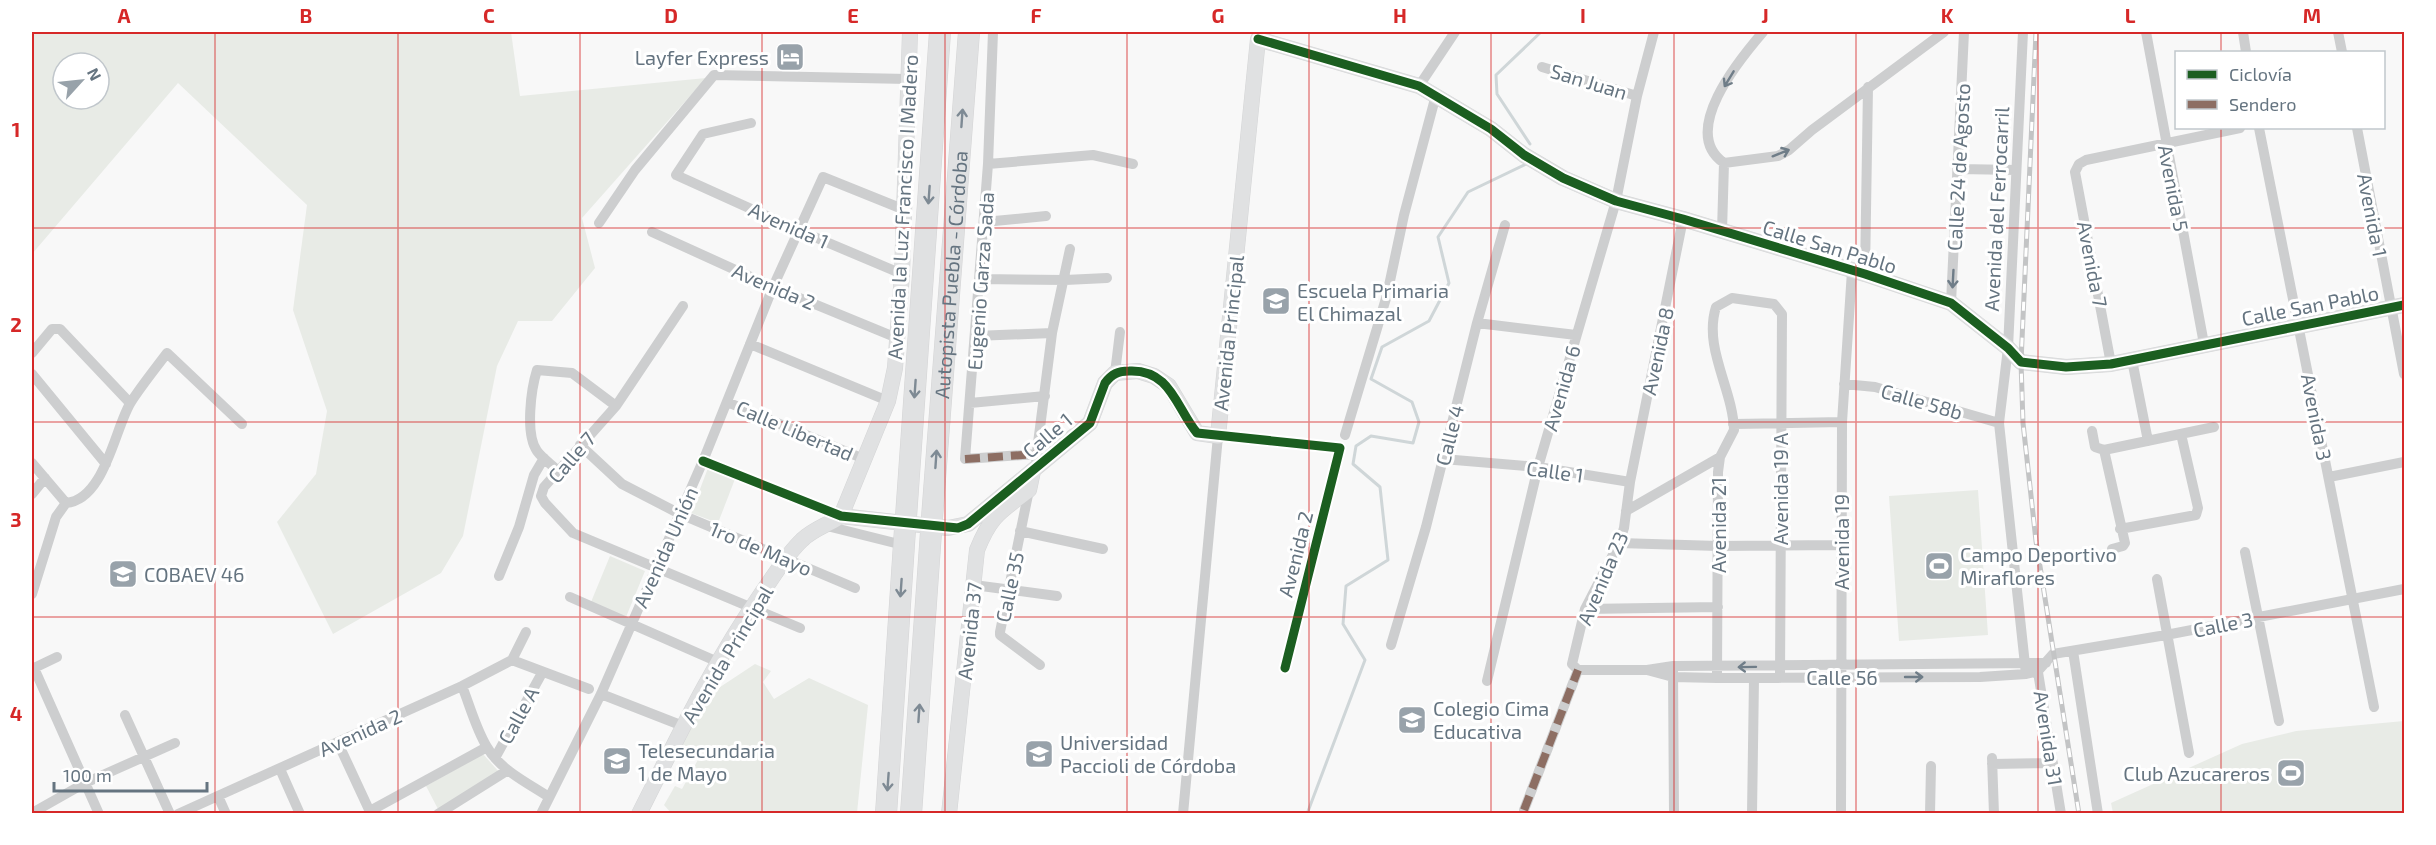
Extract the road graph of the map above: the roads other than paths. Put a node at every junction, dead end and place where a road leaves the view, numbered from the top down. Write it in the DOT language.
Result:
graph roads {
  1 [pos="910,32"];
  2 [pos="940,32"];
  3 [pos="969,32"];
  4 [pos="993,32"];
  5 [pos="1455,32"];
  6 [pos="1654,32"];
  7 [pos="1763,32"];
  8 [pos="1944,32"];
  9 [pos="1964,32"];
  10 [pos="2023,32"];
  11 [pos="2146,32"];
  12 [pos="2243,32"];
  13 [pos="2338,32"];
  14 [pos="1258,35"];
  15 [pos="2246,51"];
  16 [pos="2342,51"];
  17 [pos="1542,67"];
  18 [pos="908,79"];
  19 [pos="1419,86"];
  20 [pos="1868,87"];
  21 [pos="1436,95"];
  22 [pos="1637,96"];
  23 [pos="751,123"];
  24 [pos="2235,129"];
  25 [pos="2259,129"];
  26 [pos="2357,129"];
  27 [pos="2165,144"];
  28 [pos="1724,163"];
  29 [pos="988,164"];
  30 [pos="1133,164"];
  31 [pos="1959,169"];
  32 [pos="2016,170"];
  33 [pos="1616,201"];
  34 [pos="904,210"];
  35 [pos="1046,216"];
  36 [pos="1683,219"];
  37 [pos="984,222"];
  38 [pos="599,223"];
  39 [pos="1505,225"];
  40 [pos="798,230"];
  41 [pos="1722,231"];
  42 [pos="652,232"];
  43 [pos="1070,249"];
  44 [pos="1858,272"];
  45 [pos="903,274"];
  46 [pos="1107,278"];
  47 [pos="980,279"];
  48 [pos="1065,280"];
  49 [pos="773,287"];
  50 [pos="1951,303"];
  51 [pos="683,306"];
  52 [pos="2398,306"];
  53 [pos="1477,323"];
  54 [pos="2299,325"];
  55 [pos="1120,332"];
  56 [pos="1052,333"];
  57 [pos="1576,334"];
  58 [pos="975,336"];
  59 [pos="897,338"];
  60 [pos="750,344"];
  61 [pos="2204,344"];
  62 [pos="2008,348"];
  63 [pos="32,354"];
  64 [pos="2132,360"];
  65 [pos="2111,364"];
  66 [pos="32,374"];
  67 [pos="2404,374"];
  68 [pos="1110,378"];
  69 [pos="1844,384"];
  70 [pos="1045,396"];
  71 [pos="888,401"];
  72 [pos="727,402"];
  73 [pos="130,403"];
  74 [pos="970,403"];
  75 [pos="616,406"];
  76 [pos="1780,422"];
  77 [pos="1842,422"];
  78 [pos="1999,423"];
  79 [pos="242,424"];
  80 [pos="1734,424"];
  81 [pos="2214,427"];
  82 [pos="2092,431"];
  83 [pos="2181,434"];
  84 [pos="1345,435"];
  85 [pos="1218,436"];
  86 [pos="2148,441"];
  87 [pos="580,445"];
  88 [pos="2104,450"];
  89 [pos="1037,454"];
  90 [pos="1720,457"];
  91 [pos="544,458"];
  92 [pos="864,459"];
  93 [pos="1443,459"];
  94 [pos="703,461"];
  95 [pos="2404,462"];
  96 [pos="32,463"];
  97 [pos="106,464"];
  98 [pos="1538,467"];
  99 [pos="558,471"];
  100 [pos="1033,471"];
  101 [pos="2329,477"];
  102 [pos="45,478"];
  103 [pos="1630,482"];
  104 [pos="1029,490"];
  105 [pos="32,494"];
  106 [pos="66,502"];
  107 [pos="1626,511"];
  108 [pos="680,514"];
  109 [pos="841,516"];
  110 [pos="827,526"];
  111 [pos="2120,529"];
  112 [pos="905,530"];
  113 [pos="1020,531"];
  114 [pos="1619,543"];
  115 [pos="1781,545"];
  116 [pos="1842,545"];
  117 [pos="1718,546"];
  118 [pos="1103,549"];
  119 [pos="2112,549"];
  120 [pos="2245,552"];
  121 [pos="787,557"];
  122 [pos="655,569"];
  123 [pos="499,576"];
  124 [pos="2157,579"];
  125 [pos="974,585"];
  126 [pos="855,588"];
  127 [pos="1008,590"];
  128 [pos="2404,590"];
  129 [pos="32,594"];
  130 [pos="1057,596"];
  131 [pos="570,597"];
  132 [pos="2351,600"];
  133 [pos="1718,606"];
  134 [pos="751,608"];
  135 [pos="1585,609"];
  136 [pos="2258,616"];
  137 [pos="631,623"];
  138 [pos="800,628"];
  139 [pos="526,632"];
  140 [pos="2166,635"];
  141 [pos="1390,645"];
  142 [pos="2073,651"];
  143 [pos="57,657"];
  144 [pos="512,660"];
  145 [pos="718,662"];
  146 [pos="1040,665"];
  147 [pos="2040,665"];
  148 [pos="1780,666"];
  149 [pos="1285,668"];
  150 [pos="2025,668"];
  151 [pos="33,669"];
  152 [pos="1578,670"];
  153 [pos="1673,672"];
  154 [pos="1840,672"];
  155 [pos="542,673"];
  156 [pos="1717,673"];
  157 [pos="1780,678"];
  158 [pos="1754,679"];
  159 [pos="1487,681"];
  160 [pos="462,686"];
  161 [pos="589,689"];
  162 [pos="601,694"];
  163 [pos="2374,707"];
  164 [pos="125,715"];
  165 [pos="2279,721"];
  166 [pos="683,726"];
  167 [pos="175,743"];
  168 [pos="338,743"];
  169 [pos="487,747"];
  170 [pos="2189,753"];
  171 [pos="144,756"];
  172 [pos="495,758"];
  173 [pos="2053,763"];
  174 [pos="1931,766"];
  175 [pos="280,769"];
  176 [pos="508,770"];
  177 [pos="85,783"];
  178 [pos="218,796"];
  179 [pos="549,797"];
  180 [pos="1524,810"];
  181 [pos="371,812"];
  182 [pos="32,813"];
  183 [pos="99,813"];
  184 [pos="170,813"];
  185 [pos="178,813"];
  186 [pos="226,813"];
  187 [pos="300,813"];
  188 [pos="438,813"];
  189 [pos="541,813"];
  190 [pos="639,813"];
  191 [pos="886,813"];
  192 [pos="911,813"];
  193 [pos="949,813"];
  194 [pos="1183,813"];
  195 [pos="1674,813"];
  196 [pos="1752,813"];
  197 [pos="1841,813"];
  198 [pos="1930,813"];
  199 [pos="1994,813"];
  200 [pos="2061,813"];
  201 [pos="2098,813"];
  1 -- 18 [label="street, Avenida la Luz Francisco I Madero"];
  2 -- 112 [label="highway, Autopista Puebla - Córdoba, one-way"];
  192 -- 3 [label="highway, Autopista Puebla - Córdoba, one-way"];
  4 -- 29 [label="street, Eugenio Garza Sada"];
  5 -- 19 [label="street"];
  6 -- 22 [label="street, Avenida 6"];
  7 -- 28 [label="street, one-way"];
  8 -- 20 [label="street"];
  9 -- 31 [label="street, Calle 24 de Agosto"];
  10 -- 32 [label="street, Avenida del Ferrocarril"];
  11 -- 27 [label="street, Avenida 5"];
  12 -- 15 [label="street"];
  13 -- 16 [label="street"];
  14 -- 19 [label="street, Calle San Pablo"];
  14 -- 85 [label="street, Avenida Principal"];
  17 -- 22 [label="street, San Juan"];
  18 -- 34 [label="street, Avenida la Luz Francisco I Madero"];
  18 -- 38 [label="street"];
  19 -- 21 [label="street, Calle San Pablo"];
  28 -- 20 [label="street, one-way"];
  20 -- 44 [label="street, Avenida 19"];
  21 -- 33 [label="street, Calle San Pablo"];
  21 -- 84 [label="street"];
  22 -- 33 [label="street, Avenida 6"];
  23 -- 40 [label="street, Avenida 1"];
  24 -- 27 [label="street"];
  25 -- 54 [label="street, Avenida 3"];
  26 -- 52 [label="street, Avenida 1"];
  27 -- 61 [label="street, Avenida 5"];
  27 -- 65 [label="street, Avenida 7"];
  28 -- 41 [label="street"];
  29 -- 30 [label="street"];
  29 -- 37 [label="street, Eugenio Garza Sada"];
  31 -- 32 [label="street"];
  31 -- 50 [label="street, Calle 24 de Agosto, one-way"];
  32 -- 62 [label="street, Avenida del Ferrocarril"];
  33 -- 36 [label="street, Calle San Pablo"];
  33 -- 57 [label="street, Avenida 6"];
  34 -- 40 [label="street, Avenida Unión"];
  34 -- 45 [label="street, Avenida la Luz Francisco I Madero"];
  35 -- 37 [label="street"];
  36 -- 41 [label="street, Calle San Pablo"];
  36 -- 103 [label="street, Avenida 8"];
  37 -- 47 [label="street, Eugenio Garza Sada"];
  39 -- 53 [label="street, Calle 4"];
  40 -- 45 [label="street, Avenida 1"];
  40 -- 49 [label="street, Avenida Unión"];
  41 -- 44 [label="street, Calle San Pablo"];
  42 -- 49 [label="street, Avenida 2"];
  43 -- 48 [label="street"];
  44 -- 50 [label="street, Calle San Pablo"];
  44 -- 69 [label="street, Avenida 19"];
  45 -- 59 [label="street, Avenida la Luz Francisco I Madero"];
  46 -- 48 [label="street"];
  47 -- 48 [label="street"];
  47 -- 58 [label="street, Eugenio Garza Sada"];
  48 -- 56 [label="street"];
  49 -- 59 [label="street, Avenida 2"];
  49 -- 60 [label="street, Avenida Unión"];
  50 -- 62 [label="street, Calle San Pablo"];
  51 -- 75 [label="street, Calle 7"];
  52 -- 54 [label="street, Calle San Pablo"];
  52 -- 67 [label="street, Avenida 1"];
  53 -- 57 [label="street"];
  53 -- 93 [label="street, Calle 4"];
  54 -- 61 [label="street, Calle San Pablo"];
  54 -- 101 [label="street, Avenida 3"];
  55 -- 68 [label="street"];
  56 -- 58 [label="street"];
  56 -- 70 [label="street"];
  57 -- 98 [label="street, Avenida 6"];
  58 -- 74 [label="street, Eugenio Garza Sada"];
  59 -- 71 [label="street, Avenida la Luz Francisco I Madero"];
  60 -- 71 [label="street"];
  60 -- 72 [label="street, Avenida Unión"];
  61 -- 64 [label="street, Calle San Pablo"];
  62 -- 65 [label="street, Calle San Pablo"];
  62 -- 78 [label="street, Avenida del Ferrocarril"];
  63 -- 73 [label="street"];
  64 -- 65 [label="street, Calle San Pablo"];
  64 -- 86 [label="street"];
  66 -- 97 [label="street"];
  68 -- 85 [label="street"];
  68 -- 100 [label="street, Calle 1"];
  69 -- 77 [label="street, Avenida 19"];
  69 -- 78 [label="street, Calle 58b"];
  70 -- 74 [label="street"];
  70 -- 89 [label="street"];
  71 -- 92 [label="street, Avenida la Luz Francisco I Madero"];
  72 -- 92 [label="street, Calle Libertad"];
  72 -- 94 [label="street, Avenida Unión"];
  73 -- 79 [label="street"];
  73 -- 97 [label="street"];
  74 -- 89 [label="street, Eugenio Garza Sada"];
  75 -- 87 [label="street, Calle 7"];
  75 -- 91 [label="street"];
  76 -- 77 [label="street"];
  76 -- 80 [label="street"];
  76 -- 80 [label="street, Avenida 19 A"];
  76 -- 115 [label="street, Avenida 19 A"];
  77 -- 116 [label="street, Avenida 19"];
  78 -- 150 [label="street, Avenida del Ferrocarril"];
  80 -- 90 [label="street, Avenida 21"];
  81 -- 83 [label="street"];
  82 -- 88 [label="street"];
  83 -- 86 [label="street"];
  83 -- 111 [label="street"];
  85 -- 149 [label="street, Avenida 2"];
  85 -- 194 [label="street, Avenida Principal"];
  86 -- 88 [label="street"];
  87 -- 99 [label="street, Calle 7"];
  87 -- 108 [label="street, 1ro de Mayo"];
  88 -- 111 [label="street"];
  89 -- 100 [label="street"];
  90 -- 107 [label="street"];
  90 -- 117 [label="street, Avenida 21"];
  91 -- 99 [label="street"];
  91 -- 123 [label="street"];
  92 -- 109 [label="street, Avenida la Luz Francisco I Madero"];
  93 -- 98 [label="street, Calle 1"];
  93 -- 141 [label="street, Calle 4"];
  94 -- 108 [label="street, Avenida Unión"];
  94 -- 109 [label="street"];
  95 -- 101 [label="street"];
  96 -- 102 [label="street"];
  97 -- 106 [label="street"];
  98 -- 103 [label="street, Calle 1"];
  98 -- 159 [label="street, Avenida 6"];
  99 -- 122 [label="street, Calle 7"];
  100 -- 104 [label="street"];
  100 -- 109 [label="street, Calle 1"];
  101 -- 132 [label="street, Avenida 3"];
  102 -- 105 [label="street"];
  102 -- 106 [label="street"];
  103 -- 107 [label="street, Avenida 23"];
  104 -- 113 [label="street, Calle 35"];
  104 -- 125 [label="street, Avenida 37"];
  106 -- 129 [label="street"];
  107 -- 114 [label="street, Avenida 23"];
  108 -- 121 [label="street, 1ro de Mayo"];
  108 -- 122 [label="street, Avenida Unión"];
  109 -- 110 [label="street, Avenida Principal"];
  110 -- 112 [label="street"];
  110 -- 121 [label="street, Avenida Principal"];
  111 -- 119 [label="street"];
  112 -- 191 [label="highway, Autopista Puebla - Córdoba, one-way"];
  113 -- 118 [label="street"];
  113 -- 127 [label="street, Calle 35"];
  114 -- 117 [label="street"];
  114 -- 135 [label="street, Avenida 23"];
  115 -- 116 [label="street"];
  115 -- 117 [label="street"];
  115 -- 148 [label="street, Avenida 19 A"];
  116 -- 154 [label="street, Avenida 19"];
  117 -- 133 [label="street, Avenida 21"];
  120 -- 136 [label="street"];
  121 -- 126 [label="street, 1ro de Mayo"];
  121 -- 134 [label="street, Avenida Principal"];
  122 -- 134 [label="street"];
  122 -- 137 [label="street, Avenida Unión"];
  124 -- 140 [label="street"];
  125 -- 127 [label="street"];
  125 -- 193 [label="street, Avenida 37"];
  127 -- 130 [label="street"];
  127 -- 146 [label="street, Calle 35"];
  128 -- 132 [label="street, Calle 3"];
  131 -- 137 [label="street"];
  132 -- 136 [label="street, Calle 3"];
  132 -- 163 [label="street, Avenida 3"];
  133 -- 135 [label="street"];
  133 -- 156 [label="street, Avenida 21"];
  134 -- 138 [label="street"];
  134 -- 145 [label="street, Avenida Principal"];
  135 -- 152 [label="street, Avenida 23"];
  136 -- 140 [label="street, Calle 3"];
  136 -- 165 [label="street"];
  137 -- 145 [label="street"];
  137 -- 162 [label="street, Avenida Unión"];
  139 -- 144 [label="street"];
  140 -- 142 [label="street, Calle 3"];
  140 -- 170 [label="street"];
  142 -- 147 [label="street, Calle 3"];
  142 -- 201 [label="street"];
  143 -- 151 [label="street"];
  144 -- 155 [label="street"];
  144 -- 160 [label="street, Avenida 2"];
  145 -- 166 [label="street, Avenida Principal"];
  147 -- 150 [label="street, Calle 56"];
  147 -- 173 [label="street, Avenida 31"];
  148 -- 154 [label="street, Calle 56"];
  148 -- 156 [label="street, Calle 56, one-way"];
  148 -- 157 [label="street, Avenida 19 A"];
  150 -- 154 [label="street, Calle 56"];
  151 -- 177 [label="street"];
  152 -- 153 [label="street, Calle 56"];
  152 -- 180 [label="street"];
  153 -- 156 [label="street, Calle 56"];
  153 -- 195 [label="street"];
  154 -- 157 [label="street, Calle 56"];
  154 -- 197 [label="street, Avenida 19"];
  155 -- 161 [label="street"];
  155 -- 172 [label="street, Calle A"];
  156 -- 158 [label="street, Calle 56"];
  157 -- 158 [label="street, Calle 56"];
  158 -- 196 [label="street"];
  160 -- 168 [label="street, Avenida 2"];
  160 -- 169 [label="street"];
  162 -- 166 [label="street"];
  162 -- 179 [label="street, Avenida Unión"];
  164 -- 171 [label="street"];
  166 -- 190 [label="street, Avenida Principal"];
  167 -- 171 [label="street"];
  168 -- 175 [label="street, Avenida 2"];
  168 -- 181 [label="street"];
  169 -- 172 [label="street"];
  169 -- 181 [label="street"];
  171 -- 177 [label="street"];
  171 -- 184 [label="street"];
  172 -- 176 [label="street"];
  173 -- 199 [label="street"];
  173 -- 200 [label="street, Avenida 31"];
  174 -- 198 [label="street"];
  175 -- 178 [label="street, Avenida 2"];
  175 -- 187 [label="street"];
  176 -- 179 [label="street"];
  176 -- 188 [label="street, Calle A"];
  177 -- 182 [label="street"];
  177 -- 183 [label="street"];
  178 -- 185 [label="street, Avenida 2"];
  178 -- 186 [label="street"];
  179 -- 189 [label="street, Avenida Unión"];
}
